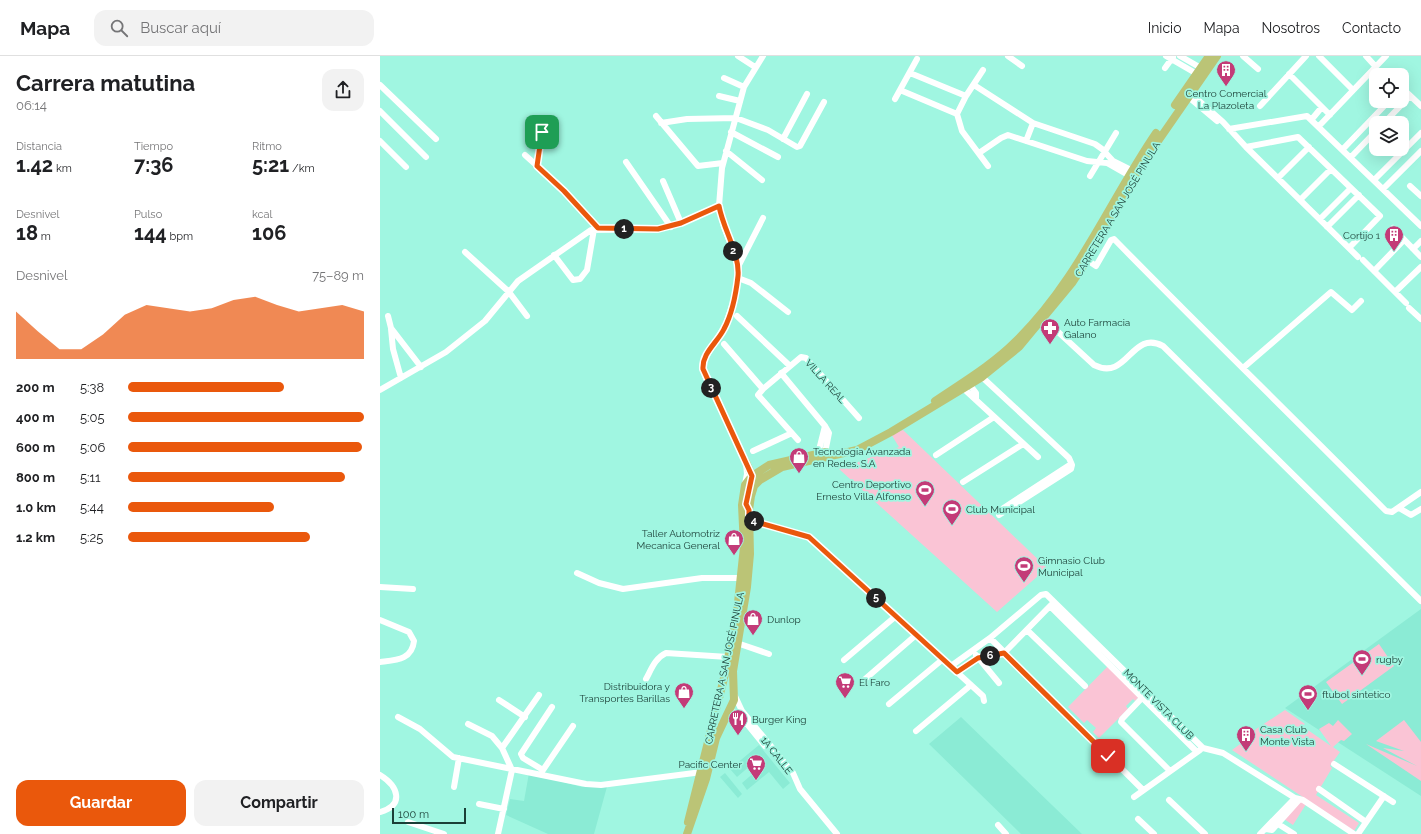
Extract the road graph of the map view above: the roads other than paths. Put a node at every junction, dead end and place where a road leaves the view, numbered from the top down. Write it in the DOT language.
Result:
graph roads {
  1 [pos="738,56"];
  2 [pos="763,56"];
  3 [pos="1008,56"];
  4 [pos="1180,56"];
  5 [pos="1209,56"];
  6 [pos="1217,56"];
  7 [pos="1244,56"];
  8 [pos="1306,56"];
  9 [pos="1319,56"];
  10 [pos="1366,56"];
  11 [pos="1386,56"];
  12 [pos="1170,57"];
  13 [pos="917,59"];
  14 [pos="1022,66"];
  15 [pos="1190,66"];
  16 [pos="755,67"];
  17 [pos="1376,67"];
  18 [pos="1165,68"];
  19 [pos="1258,69"];
  20 [pos="983,70"];
  21 [pos="1199,71"];
  22 [pos="910,73"];
  23 [pos="1289,74"];
  24 [pos="724,78"];
  25 [pos="380,85"];
  26 [pos="974,85"];
  27 [pos="744,87"];
  28 [pos="900,90"];
  29 [pos="1354,90"];
  30 [pos="1187,93"];
  31 [pos="807,94"];
  32 [pos="719,96"];
  33 [pos="966,96"];
  34 [pos="1410,96"];
  35 [pos="895,99"];
  36 [pos="740,101"];
  37 [pos="824,102"];
  38 [pos="1260,106"];
  39 [pos="1420,106"];
  40 [pos="1322,107"];
  41 [pos="1382,108"];
  42 [pos="380,111"];
  43 [pos="958,114"];
  44 [pos="1330,115"];
  45 [pos="656,116"];
  46 [pos="1391,116"];
  47 [pos="736,118"];
  48 [pos="1312,119"];
  49 [pos="661,123"];
  50 [pos="1033,123"];
  51 [pos="1319,126"];
  52 [pos="1229,129"];
  53 [pos="542,132"];
  54 [pos="731,132"];
  55 [pos="1116,133"];
  56 [pos="1358,133"];
  57 [pos="1421,133"];
  58 [pos="1369,138"];
  59 [pos="436,139"];
  60 [pos="783,140"];
  61 [pos="380,141"];
  62 [pos="1026,141"];
  63 [pos="1366,141"];
  64 [pos="1246,147"];
  65 [pos="1309,147"];
  66 [pos="1343,149"];
  67 [pos="726,151"];
  68 [pos="1421,151"];
  69 [pos="1104,152"];
  70 [pos="979,153"];
  71 [pos="525,155"];
  72 [pos="426,157"];
  73 [pos="778,157"];
  74 [pos="1351,157"];
  75 [pos="626,162"];
  76 [pos="723,163"];
  77 [pos="1098,163"];
  78 [pos="1389,165"];
  79 [pos="537,166"];
  80 [pos="988,166"];
  81 [pos="406,167"];
  82 [pos="1331,169"];
  83 [pos="1130,172"];
  84 [pos="1398,174"];
  85 [pos="1090,176"];
  86 [pos="1278,178"];
  87 [pos="762,180"];
  88 [pos="1374,180"];
  89 [pos="663,181"];
  90 [pos="1410,186"];
  91 [pos="1351,188"];
  92 [pos="1383,189"];
  93 [pos="1359,195"];
  94 [pos="1421,196"];
  95 [pos="1300,200"];
  96 [pos="719,206"];
  97 [pos="763,218"];
  98 [pos="1320,220"];
  99 [pos="681,223"];
  100 [pos="1327,226"];
  101 [pos="1421,226"];
  102 [pos="671,227"];
  103 [pos="1393,228"];
  104 [pos="596,229"];
  105 [pos="1403,241"];
  106 [pos="1421,241"];
  107 [pos="1349,248"];
  108 [pos="465,252"];
  109 [pos="1418,252"];
  110 [pos="554,255"];
  111 [pos="1088,260"];
  112 [pos="739,265"];
  113 [pos="1421,267"];
  114 [pos="1374,271"];
  115 [pos="738,278"];
  116 [pos="509,292"];
  117 [pos="1395,292"];
  118 [pos="1350,298"];
  119 [pos="1361,301"];
  120 [pos="1345,304"];
  121 [pos="788,312"];
  122 [pos="388,316"];
  123 [pos="527,316"];
  124 [pos="737,316"];
  125 [pos="1043,318"];
  126 [pos="1421,318"];
  127 [pos="391,328"];
  128 [pos="724,344"];
  129 [pos="790,366"];
  130 [pos="421,367"];
  131 [pos="1243,368"];
  132 [pos="781,373"];
  133 [pos="982,377"];
  134 [pos="401,378"];
  135 [pos="969,388"];
  136 [pos="762,389"];
  137 [pos="380,390"];
  138 [pos="976,400"];
  139 [pos="994,417"];
  140 [pos="859,418"];
  141 [pos="792,433"];
  142 [pos="798,440"];
  143 [pos="1023,444"];
  144 [pos="752,451"];
  145 [pos="822,453"];
  146 [pos="936,455"];
  147 [pos="1038,457"];
  148 [pos="746,463"];
  149 [pos="764,467"];
  150 [pos="752,476"];
  151 [pos="963,482"];
  152 [pos="745,485"];
  153 [pos="1421,492"];
  154 [pos="1023,498"];
  155 [pos="1399,508"];
  156 [pos="1421,509"];
  157 [pos="749,510"];
  158 [pos="747,524"];
  159 [pos="577,573"];
  160 [pos="742,578"];
  161 [pos="380,587"];
  162 [pos="412,589"];
  163 [pos="1421,601"];
  164 [pos="1052,604"];
  165 [pos="893,618"];
  166 [pos="380,620"];
  167 [pos="1027,630"];
  168 [pos="914,637"];
  169 [pos="990,638"];
  170 [pos="737,644"];
  171 [pos="973,651"];
  172 [pos="1004,653"];
  173 [pos="769,654"];
  174 [pos="728,657"];
  175 [pos="978,658"];
  176 [pos="844,660"];
  177 [pos="940,661"];
  178 [pos="380,662"];
  179 [pos="1112,663"];
  180 [pos="950,666"];
  181 [pos="957,672"];
  182 [pos="646,679"];
  183 [pos="864,680"];
  184 [pos="999,683"];
  185 [pos="971,685"];
  186 [pos="1085,686"];
  187 [pos="719,692"];
  188 [pos="539,695"];
  189 [pos="734,695"];
  190 [pos="1142,698"];
  191 [pos="499,700"];
  192 [pos="984,701"];
  193 [pos="889,704"];
  194 [pos="552,707"];
  195 [pos="715,708"];
  196 [pos="730,711"];
  197 [pos="525,716"];
  198 [pos="398,718"];
  199 [pos="468,724"];
  200 [pos="573,726"];
  201 [pos="916,731"];
  202 [pos="502,748"];
  203 [pos="1200,750"];
  204 [pos="772,755"];
  205 [pos="459,758"];
  206 [pos="526,760"];
  207 [pos="1334,764"];
  208 [pos="512,770"];
  209 [pos="523,771"];
  210 [pos="1170,771"];
  211 [pos="702,772"];
  212 [pos="380,775"];
  213 [pos="454,787"];
  214 [pos="1319,789"];
  215 [pos="1143,790"];
  216 [pos="1384,796"];
  217 [pos="1134,797"];
  218 [pos="1297,799"];
  219 [pos="1169,800"];
  220 [pos="1393,802"];
  221 [pos="479,804"];
  222 [pos="504,809"];
  223 [pos="380,812"];
  224 [pos="696,812"];
  225 [pos="1138,819"];
  226 [pos="408,822"];
  227 [pos="1276,822"];
  228 [pos="1366,822"];
  229 [pos="998,825"];
  230 [pos="1263,831"];
  231 [pos="444,834"];
  232 [pos="498,834"];
  233 [pos="683,834"];
  234 [pos="687,834"];
  235 [pos="837,834"];
  236 [pos="1006,834"];
  237 [pos="1154,834"];
  238 [pos="1205,834"];
  239 [pos="1294,834"];
  240 [pos="1354,834"];
  241 [pos="1358,834"];
  1 -- 16 [label="street"];
  2 -- 16 [label="street"];
  3 -- 14 [label="street"];
  4 -- 15 [label="street"];
  5 -- 21 [label="main road, CARRETERA A SAN JOSÉ PINULA"];
  6 -- 30 [label="main road, CARRETERA A SAN JOSÉ PINULA"];
  7 -- 19 [label="street"];
  8 -- 23 [label="street"];
  9 -- 29 [label="street"];
  10 -- 17 [label="street"];
  11 -- 17 [label="street"];
  12 -- 15 [label="street"];
  12 -- 18 [label="street"];
  13 -- 22 [label="street"];
  15 -- 21 [label="street"];
  16 -- 27 [label="street"];
  17 -- 29 [label="street"];
  20 -- 26 [label="street"];
  21 -- 30 [label="main road, CARRETERA A SAN JOSÉ PINULA"];
  22 -- 28 [label="street"];
  22 -- 33 [label="street"];
  23 -- 38 [label="street"];
  23 -- 40 [label="street"];
  24 -- 27 [label="street"];
  25 -- 59 [label="street"];
  26 -- 33 [label="street"];
  26 -- 50 [label="street"];
  27 -- 36 [label="street"];
  28 -- 35 [label="street"];
  28 -- 43 [label="street"];
  29 -- 44 [label="street"];
  30 -- 52 [label="street"];
  30 -- 83 [label="main road, CARRETERA A SAN JOSÉ PINULA"];
  30 -- 111 [label="main road, CARRETERA A SAN JOSÉ PINULA"];
  31 -- 60 [label="street"];
  32 -- 36 [label="street"];
  33 -- 43 [label="street"];
  34 -- 39 [label="street"];
  34 -- 46 [label="street"];
  36 -- 47 [label="street"];
  37 -- 60 [label="street"];
  40 -- 44 [label="street"];
  40 -- 48 [label="street"];
  41 -- 56 [label="street"];
  42 -- 72 [label="street"];
  43 -- 70 [label="street"];
  44 -- 51 [label="street"];
  45 -- 49 [label="street"];
  47 -- 49 [label="street"];
  47 -- 54 [label="street"];
  47 -- 60 [label="street"];
  48 -- 51 [label="street"];
  48 -- 52 [label="street"];
  49 -- 76 [label="street"];
  50 -- 62 [label="street"];
  50 -- 69 [label="street"];
  51 -- 66 [label="street"];
  52 -- 64 [label="street"];
  53 -- 79 [label="street"];
  54 -- 67 [label="street"];
  54 -- 73 [label="street"];
  55 -- 69 [label="street"];
  56 -- 63 [label="street"];
  56 -- 66 [label="street"];
  57 -- 78 [label="street"];
  58 -- 63 [label="street"];
  61 -- 81 [label="street"];
  62 -- 70 [label="street"];
  62 -- 77 [label="street"];
  63 -- 74 [label="street"];
  64 -- 65 [label="street"];
  64 -- 86 [label="street"];
  65 -- 82 [label="street"];
  65 -- 86 [label="street"];
  66 -- 74 [label="street"];
  67 -- 76 [label="street"];
  67 -- 87 [label="street"];
  68 -- 84 [label="street"];
  69 -- 77 [label="street"];
  69 -- 83 [label="street"];
  70 -- 80 [label="street"];
  71 -- 79 [label="street"];
  74 -- 88 [label="street"];
  75 -- 102 [label="street"];
  76 -- 96 [label="street"];
  77 -- 83 [label="street"];
  77 -- 85 [label="street"];
  78 -- 84 [label="street"];
  78 -- 88 [label="street"];
  79 -- 104 [label="street"];
  82 -- 91 [label="street"];
  82 -- 95 [label="street"];
  83 -- 145 [label="main road, CARRETERA A SAN JOSÉ PINULA"];
  84 -- 92 [label="street"];
  86 -- 95 [label="street"];
  88 -- 92 [label="street"];
  89 -- 99 [label="street"];
  90 -- 94 [label="street"];
  91 -- 93 [label="street"];
  91 -- 98 [label="street"];
  92 -- 101 [label="street"];
  93 -- 100 [label="street"];
  93 -- 107 [label="street"];
  95 -- 98 [label="street"];
  96 -- 99 [label="street"];
  96 -- 112 [label="street"];
  97 -- 112 [label="street"];
  98 -- 100 [label="street"];
  99 -- 102 [label="street"];
  100 -- 107 [label="street"];
  102 -- 104 [label="street"];
  103 -- 105 [label="street"];
  104 -- 110 [label="street"];
  104 -- 110 [label="street"];
  105 -- 109 [label="street"];
  105 -- 114 [label="street"];
  106 -- 109 [label="street"];
  107 -- 114 [label="street"];
  108 -- 116 [label="street"];
  110 -- 116 [label="street"];
  111 -- 125 [label="main road, CARRETERA A SAN JOSÉ PINULA"];
  111 -- 131 [label="street"];
  112 -- 115 [label="street"];
  113 -- 117 [label="street"];
  114 -- 117 [label="street"];
  115 -- 121 [label="street"];
  115 -- 148 [label="street"];
  116 -- 123 [label="street"];
  116 -- 130 [label="street"];
  117 -- 126 [label="street"];
  118 -- 120 [label="street"];
  119 -- 120 [label="street"];
  120 -- 131 [label="street"];
  122 -- 127 [label="street"];
  124 -- 129 [label="street, VILLA REAL"];
  125 -- 133 [label="main road, CARRETERA A SAN JOSÉ PINULA"];
  125 -- 163 [label="street"];
  127 -- 130 [label="street"];
  127 -- 134 [label="street"];
  128 -- 136 [label="street"];
  129 -- 132 [label="street, VILLA REAL"];
  129 -- 140 [label="street, VILLA REAL"];
  130 -- 134 [label="street"];
  131 -- 155 [label="street"];
  132 -- 136 [label="street, VILLA REAL"];
  132 -- 145 [label="street"];
  133 -- 135 [label="main road, CARRETERA A SAN JOSÉ PINULA"];
  133 -- 154 [label="street"];
  134 -- 137 [label="street"];
  135 -- 138 [label="street"];
  135 -- 138 [label="street"];
  135 -- 157 [label="main road, CARRETERA A SAN JOSÉ PINULA"];
  136 -- 141 [label="street"];
  138 -- 139 [label="street"];
  139 -- 143 [label="street"];
  139 -- 146 [label="street"];
  141 -- 142 [label="street"];
  141 -- 144 [label="street"];
  143 -- 147 [label="street"];
  143 -- 151 [label="street"];
  145 -- 149 [label="main road, CARRETERA A SAN JOSÉ PINULA"];
  148 -- 149 [label="street"];
  148 -- 150 [label="main road"];
  148 -- 152 [label="street"];
  149 -- 150 [label="main road, CARRETERA A SAN JOSÉ PINULA"];
  150 -- 152 [label="main road, CARRETERA A SAN JOSÉ PINULA"];
  150 -- 157 [label="main road"];
  152 -- 158 [label="main road, CARRETERA A SAN JOSÉ PINULA"];
  153 -- 155 [label="street"];
  155 -- 156 [label="street"];
  157 -- 158 [label="main road, CARRETERA A SAN JOSÉ PINULA"];
  158 -- 160 [label="main road, CARRETERA A SAN JOSÉ PINULA"];
  158 -- 165 [label="street"];
  158 -- 170 [label="main road, CARRETERA A SAN JOSÉ PINULA"];
  159 -- 160 [label="street"];
  160 -- 174 [label="main road, CARRETERA A SAN JOSÉ PINULA"];
  161 -- 162 [label="street"];
  164 -- 167 [label="street"];
  164 -- 169 [label="street, MONTE VISTA CLUB"];
  164 -- 179 [label="street, MONTE VISTA CLUB"];
  165 -- 168 [label="street"];
  165 -- 176 [label="street"];
  166 -- 178 [label="street"];
  167 -- 172 [label="street"];
  167 -- 186 [label="street"];
  168 -- 177 [label="street"];
  168 -- 183 [label="street"];
  169 -- 171 [label="street, MONTE VISTA CLUB"];
  169 -- 172 [label="street"];
  170 -- 173 [label="street"];
  170 -- 189 [label="main road, CARRETERA A SAN JOSÉ PINULA"];
  171 -- 175 [label="street"];
  171 -- 180 [label="street, MONTE VISTA CLUB"];
  172 -- 175 [label="street"];
  172 -- 215 [label="street"];
  174 -- 182 [label="street"];
  174 -- 187 [label="main road, CARRETERA A SAN JOSÉ PINULA"];
  175 -- 181 [label="street"];
  175 -- 184 [label="street"];
  177 -- 180 [label="street"];
  177 -- 193 [label="street"];
  179 -- 190 [label="street, MONTE VISTA CLUB"];
  179 -- 203 [label="street, MONTE VISTA CLUB"];
  180 -- 181 [label="street"];
  181 -- 185 [label="street"];
  185 -- 192 [label="street"];
  185 -- 201 [label="street"];
  187 -- 189 [label="main road"];
  187 -- 195 [label="main road, CARRETERA A SAN JOSÉ PINULA"];
  188 -- 197 [label="street"];
  189 -- 196 [label="main road, CARRETERA A SAN JOSÉ PINULA"];
  189 -- 235 [label="street, 1A CALLE"];
  190 -- 203 [label="street, MONTE VISTA CLUB"];
  190 -- 210 [label="street, MONTE VISTA CLUB"];
  191 -- 197 [label="street"];
  194 -- 206 [label="street"];
  195 -- 196 [label="main road"];
  195 -- 211 [label="main road, CARRETERA A SAN JOSÉ PINULA"];
  196 -- 204 [label="street, 1A CALLE"];
  196 -- 224 [label="main road, CARRETERA A SAN JOSÉ PINULA"];
  197 -- 202 [label="street"];
  198 -- 205 [label="street"];
  199 -- 202 [label="street"];
  200 -- 206 [label="street"];
  202 -- 208 [label="street"];
  203 -- 210 [label="street, MONTE VISTA CLUB"];
  203 -- 218 [label="street, MONTE VISTA CLUB"];
  205 -- 208 [label="street"];
  205 -- 213 [label="street"];
  206 -- 209 [label="street"];
  207 -- 216 [label="street"];
  208 -- 209 [label="street"];
  208 -- 222 [label="street"];
  209 -- 211 [label="street"];
  210 -- 215 [label="street, MONTE VISTA CLUB"];
  211 -- 224 [label="main road"];
  211 -- 233 [label="main road, CARRETERA A SAN JOSÉ PINULA"];
  212 -- 223 [label="street"];
  214 -- 228 [label="street"];
  215 -- 217 [label="street, MONTE VISTA CLUB"];
  216 -- 220 [label="street"];
  216 -- 228 [label="street"];
  218 -- 227 [label="street"];
  218 -- 240 [label="street, MONTE VISTA CLUB"];
  219 -- 238 [label="street"];
  221 -- 222 [label="street"];
  222 -- 232 [label="street"];
  224 -- 234 [label="main road, CARRETERA A SAN JOSÉ PINULA"];
  225 -- 237 [label="street"];
  226 -- 231 [label="street"];
  227 -- 230 [label="street"];
  227 -- 239 [label="street"];
  228 -- 241 [label="street"];
  229 -- 236 [label="street"];
}
